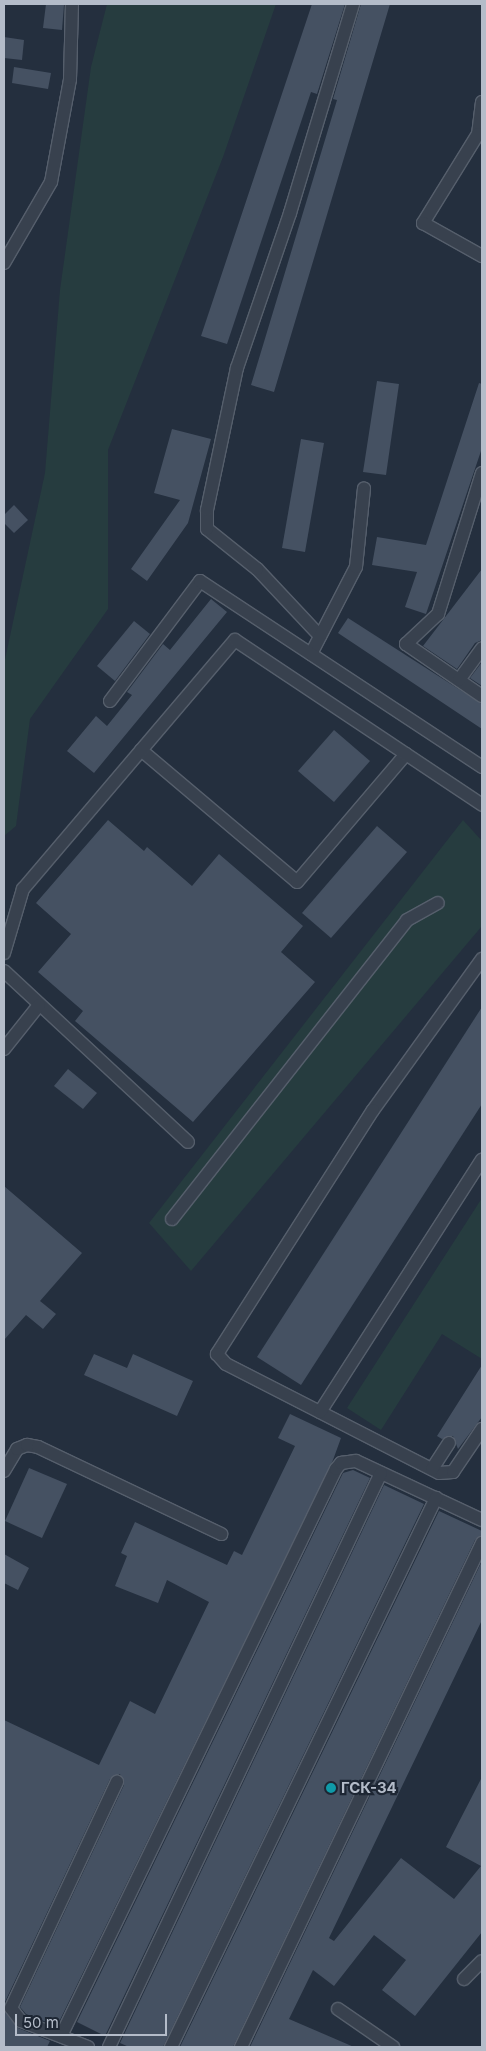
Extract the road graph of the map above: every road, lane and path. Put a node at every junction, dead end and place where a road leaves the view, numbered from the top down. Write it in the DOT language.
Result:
graph roads {
  1 [pos="72,4"];
  2 [pos="353,4"];
  3 [pos="482,102"];
  4 [pos="482,256"];
  5 [pos="4,263"];
  6 [pos="482,473"];
  7 [pos="480,487"];
  8 [pos="364,488"];
  9 [pos="320,636"];
  10 [pos="482,648"];
  11 [pos="311,654"];
  12 [pos="459,680"];
  13 [pos="482,696"];
  14 [pos="110,701"];
  15 [pos="141,750"];
  16 [pos="406,754"];
  17 [pos="482,767"];
  18 [pos="482,805"];
  19 [pos="438,903"];
  20 [pos="4,953"];
  21 [pos="482,959"];
  22 [pos="4,971"];
  23 [pos="39,1005"];
  24 [pos="4,1049"];
  25 [pos="188,1142"];
  26 [pos="482,1160"];
  27 [pos="172,1219"];
  28 [pos="320,1412"];
  29 [pos="482,1430"];
  30 [pos="449,1443"];
  31 [pos="432,1469"];
  32 [pos="4,1472"];
  33 [pos="381,1473"];
  34 [pos="436,1498"];
  35 [pos="482,1520"];
  36 [pos="221,1534"];
  37 [pos="482,1544"];
  38 [pos="117,1782"];
  39 [pos="482,1961"];
  40 [pos="464,1979"];
  41 [pos="338,2009"];
  42 [pos="61,2036"];
  43 [pos="88,2047"];
  44 [pos="109,2047"];
  45 [pos="171,2047"];
  46 [pos="241,2047"];
  47 [pos="393,2047"];
  1 -- 5 [label="lane"];
  2 -- 9 [label="lane"];
  3 -- 4 [label="lane"];
  6 -- 7 [label="lane"];
  7 -- 12 [label="lane"];
  8 -- 9 [label="lane"];
  9 -- 11 [label="lane"];
  10 -- 12 [label="lane"];
  11 -- 14 [label="lane"];
  11 -- 17 [label="lane"];
  12 -- 13 [label="lane"];
  15 -- 16 [label="lane"];
  15 -- 16 [label="lane"];
  15 -- 20 [label="lane"];
  16 -- 18 [label="lane"];
  19 -- 27 [label="lane"];
  21 -- 28 [label="lane"];
  22 -- 23 [label="lane"];
  23 -- 24 [label="lane"];
  23 -- 25 [label="lane"];
  26 -- 28 [label="lane"];
  28 -- 31 [label="lane"];
  29 -- 31 [label="lane"];
  30 -- 31 [label="lane"];
  32 -- 36 [label="lane"];
  33 -- 34 [label="lane"];
  33 -- 42 [label="lane"];
  33 -- 44 [label="lane"];
  34 -- 35 [label="lane"];
  34 -- 45 [label="lane"];
  37 -- 46 [label="lane"];
  38 -- 42 [label="lane"];
  39 -- 40 [label="lane"];
  41 -- 47 [label="lane"];
  42 -- 43 [label="lane"];
}
